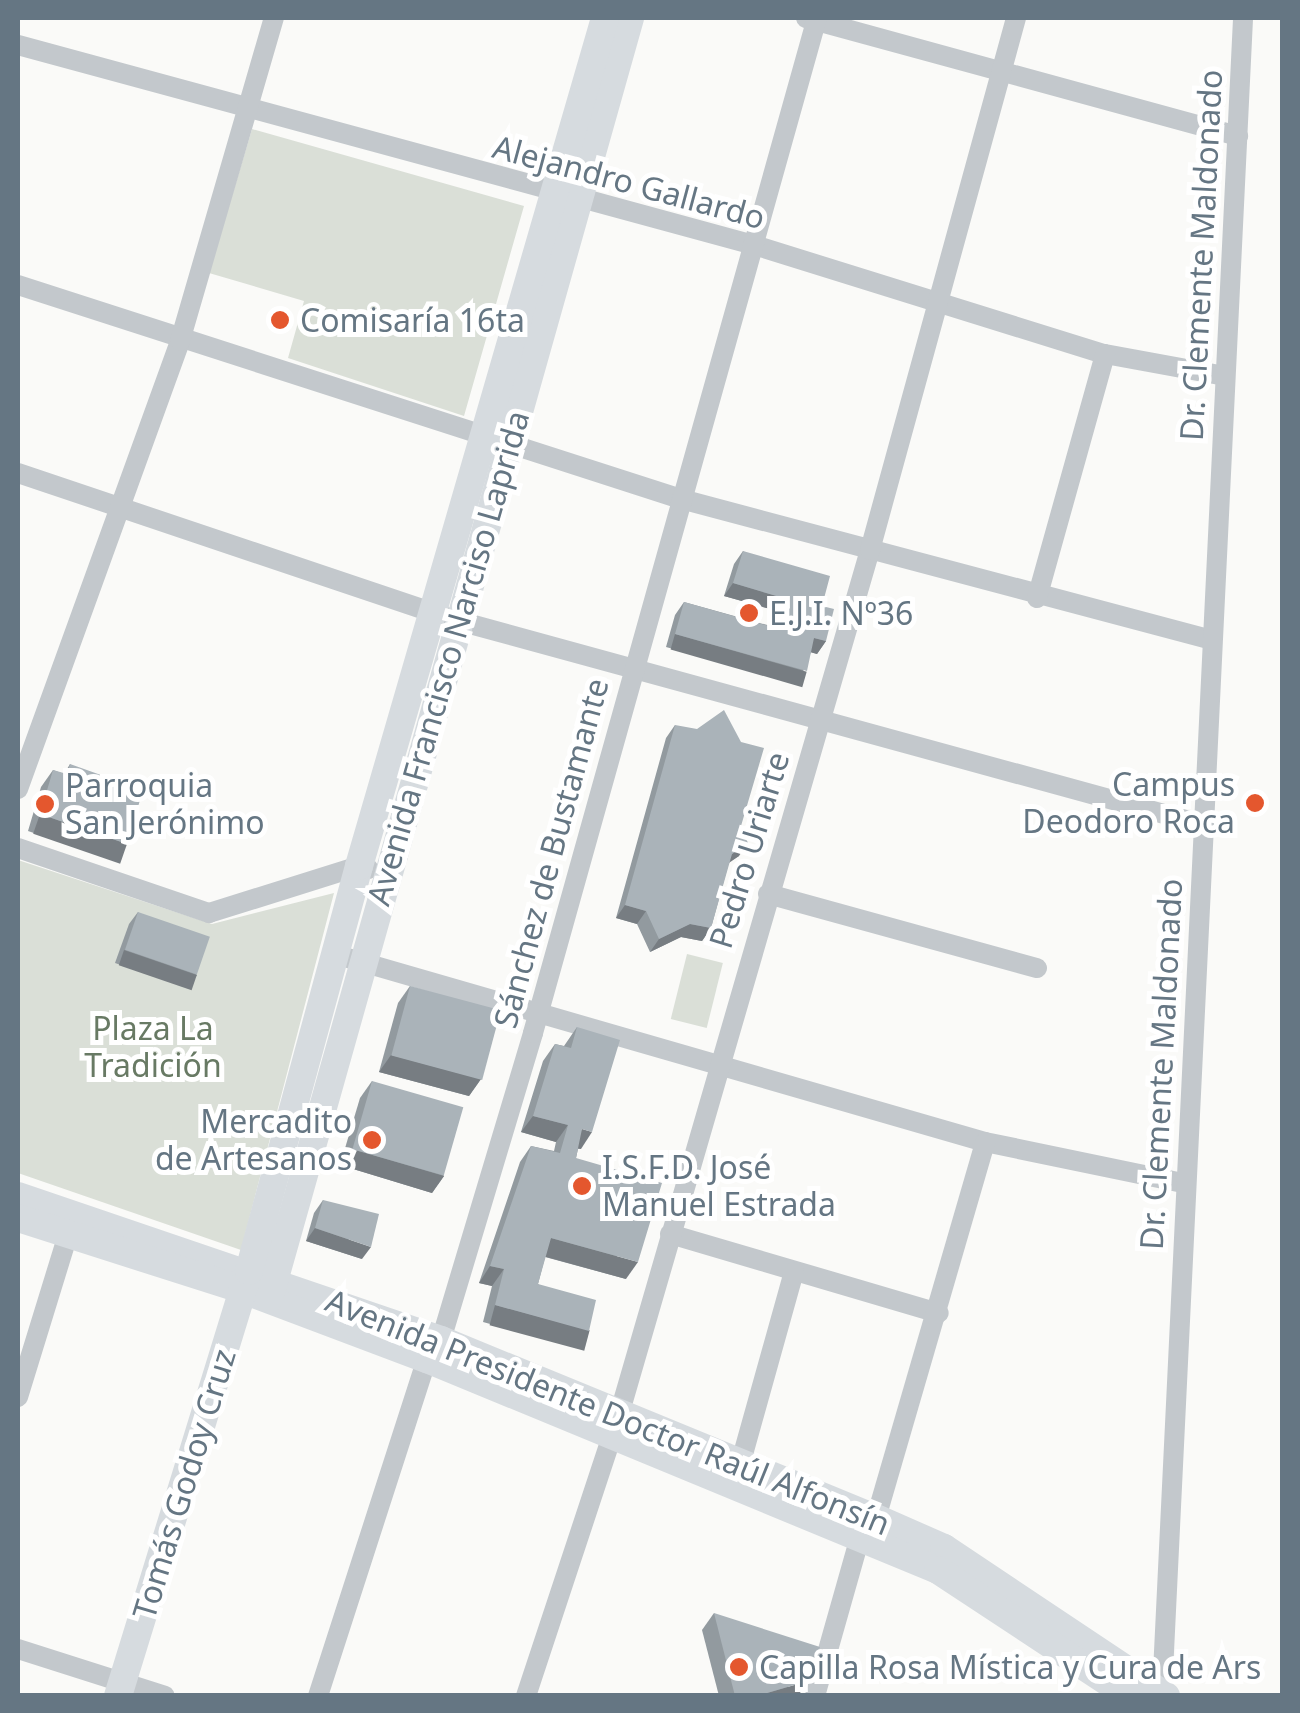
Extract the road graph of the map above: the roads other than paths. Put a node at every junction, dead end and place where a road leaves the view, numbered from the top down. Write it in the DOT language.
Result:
graph roads {
  1 [pos="274,18"];
  2 [pos="605,18"];
  3 [pos="630,18"];
  4 [pos="1016,18"];
  5 [pos="1243,18"];
  6 [pos="813,19"];
  7 [pos="18,45"];
  8 [pos="1000,74"];
  9 [pos="247,110"];
  10 [pos="1238,136"];
  11 [pos="568,197"];
  12 [pos="754,245"];
  13 [pos="18,285"];
  14 [pos="937,304"];
  15 [pos="180,341"];
  16 [pos="1105,354"];
  17 [pos="1225,376"];
  18 [pos="495,443"];
  19 [pos="18,473"];
  20 [pos="680,499"];
  21 [pos="118,508"];
  22 [pos="870,550"];
  23 [pos="1037,598"];
  24 [pos="446,616"];
  25 [pos="1212,640"];
  26 [pos="632,672"];
  27 [pos="818,724"];
  28 [pos="18,788"];
  29 [pos="1204,825"];
  30 [pos="18,848"];
  31 [pos="372,870"];
  32 [pos="768,894"];
  33 [pos="334,954"];
  34 [pos="363,962"];
  35 [pos="1036,968"];
  36 [pos="540,1011"];
  37 [pos="717,1062"];
  38 [pos="986,1142"];
  39 [pos="1184,1184"];
  40 [pos="18,1196"];
  41 [pos="18,1218"];
  42 [pos="72,1225"];
  43 [pos="670,1234"];
  44 [pos="794,1272"];
  45 [pos="259,1285"];
  46 [pos="939,1314"];
  47 [pos="434,1349"];
  48 [pos="18,1397"];
  49 [pos="613,1425"];
  50 [pos="740,1466"];
  51 [pos="868,1528"];
  52 [pos="18,1649"];
  53 [pos="120,1689"];
  54 [pos="1166,1695"];
  55 [pos="165,1696"];
  56 [pos="318,1696"];
  57 [pos="526,1696"];
  58 [pos="816,1696"];
  59 [pos="1129,1696"];
  1 -- 9 [label="street"];
  2 -- 11 [label="main road, Avenida Francisco Narciso Laprida"];
  3 -- 11 [label="main road, Avenida Francisco Narciso Laprida"];
  4 -- 8 [label="street, Pedro Uriarte"];
  5 -- 10 [label="street, Dr. Clemente Maldonado"];
  6 -- 8 [label="street"];
  6 -- 12 [label="street, Sánchez de Bustamante"];
  7 -- 9 [label="street, Alejandro Gallardo"];
  8 -- 10 [label="street"];
  8 -- 14 [label="street, Pedro Uriarte"];
  9 -- 11 [label="street, Alejandro Gallardo"];
  9 -- 15 [label="street"];
  10 -- 17 [label="street, Dr. Clemente Maldonado"];
  11 -- 12 [label="street, Alejandro Gallardo"];
  11 -- 18 [label="main road, Avenida Francisco Narciso Laprida"];
  12 -- 14 [label="street, Alejandro Gallardo"];
  12 -- 20 [label="street, Sánchez de Bustamante"];
  13 -- 15 [label="street"];
  14 -- 16 [label="street, Alejandro Gallardo"];
  14 -- 22 [label="street, Pedro Uriarte"];
  15 -- 18 [label="street"];
  15 -- 21 [label="street"];
  16 -- 17 [label="street, Alejandro Gallardo"];
  16 -- 23 [label="street"];
  17 -- 25 [label="street, Dr. Clemente Maldonado"];
  18 -- 20 [label="street"];
  18 -- 24 [label="main road, Avenida Francisco Narciso Laprida"];
  19 -- 21 [label="street"];
  20 -- 22 [label="street"];
  20 -- 26 [label="street, Sánchez de Bustamante"];
  21 -- 24 [label="street"];
  21 -- 28 [label="street"];
  22 -- 23 [label="street"];
  22 -- 27 [label="street, Pedro Uriarte"];
  23 -- 25 [label="street"];
  24 -- 26 [label="street"];
  24 -- 31 [label="main road, Avenida Francisco Narciso Laprida"];
  25 -- 29 [label="street, Dr. Clemente Maldonado"];
  26 -- 27 [label="street"];
  26 -- 36 [label="street, Sánchez de Bustamante"];
  27 -- 29 [label="street"];
  27 -- 32 [label="street, Pedro Uriarte"];
  29 -- 39 [label="street, Dr. Clemente Maldonado"];
  30 -- 31 [label="street"];
  31 -- 33 [label="main road, Avenida Francisco Narciso Laprida"];
  31 -- 34 [label="main road, Avenida Francisco Narciso Laprida"];
  32 -- 35 [label="street"];
  32 -- 37 [label="street, Pedro Uriarte"];
  33 -- 34 [label="street"];
  33 -- 45 [label="main road, Avenida Francisco Narciso Laprida"];
  34 -- 36 [label="street"];
  34 -- 45 [label="main road, Avenida Francisco Narciso Laprida"];
  36 -- 37 [label="street"];
  36 -- 47 [label="street, Sánchez de Bustamante"];
  37 -- 38 [label="street"];
  37 -- 43 [label="street, Pedro Uriarte"];
  38 -- 39 [label="street"];
  38 -- 46 [label="street"];
  39 -- 54 [label="street, Dr. Clemente Maldonado"];
  40 -- 42 [label="main road, Avenida Presidente Doctor Raúl Alfonsín"];
  41 -- 42 [label="main road, Avenida Presidente Doctor Raúl Alfonsín"];
  42 -- 45 [label="main road, Avenida Presidente Doctor Raúl Alfonsín"];
  42 -- 48 [label="street"];
  43 -- 44 [label="street"];
  43 -- 49 [label="street, Pedro Uriarte"];
  44 -- 46 [label="street"];
  44 -- 50 [label="street"];
  45 -- 47 [label="main road, Avenida Presidente Doctor Raúl Alfonsín"];
  45 -- 53 [label="main road, Tomás Godoy Cruz"];
  46 -- 51 [label="street"];
  47 -- 49 [label="main road, Avenida Presidente Doctor Raúl Alfonsín"];
  47 -- 56 [label="street, Sánchez de Bustamante"];
  49 -- 50 [label="main road, Avenida Presidente Doctor Raúl Alfonsín"];
  49 -- 51 [label="main road, Avenida Presidente Doctor Raúl Alfonsín"];
  49 -- 57 [label="street, Pedro Uriarte"];
  50 -- 51 [label="main road, Avenida Presidente Doctor Raúl Alfonsín"];
  51 -- 54 [label="main road, Avenida Presidente Doctor Raúl Alfonsín"];
  51 -- 58 [label="street"];
  51 -- 59 [label="main road, Avenida Presidente Doctor Raúl Alfonsín"];
  52 -- 53 [label="street"];
  53 -- 55 [label="street"];
}
